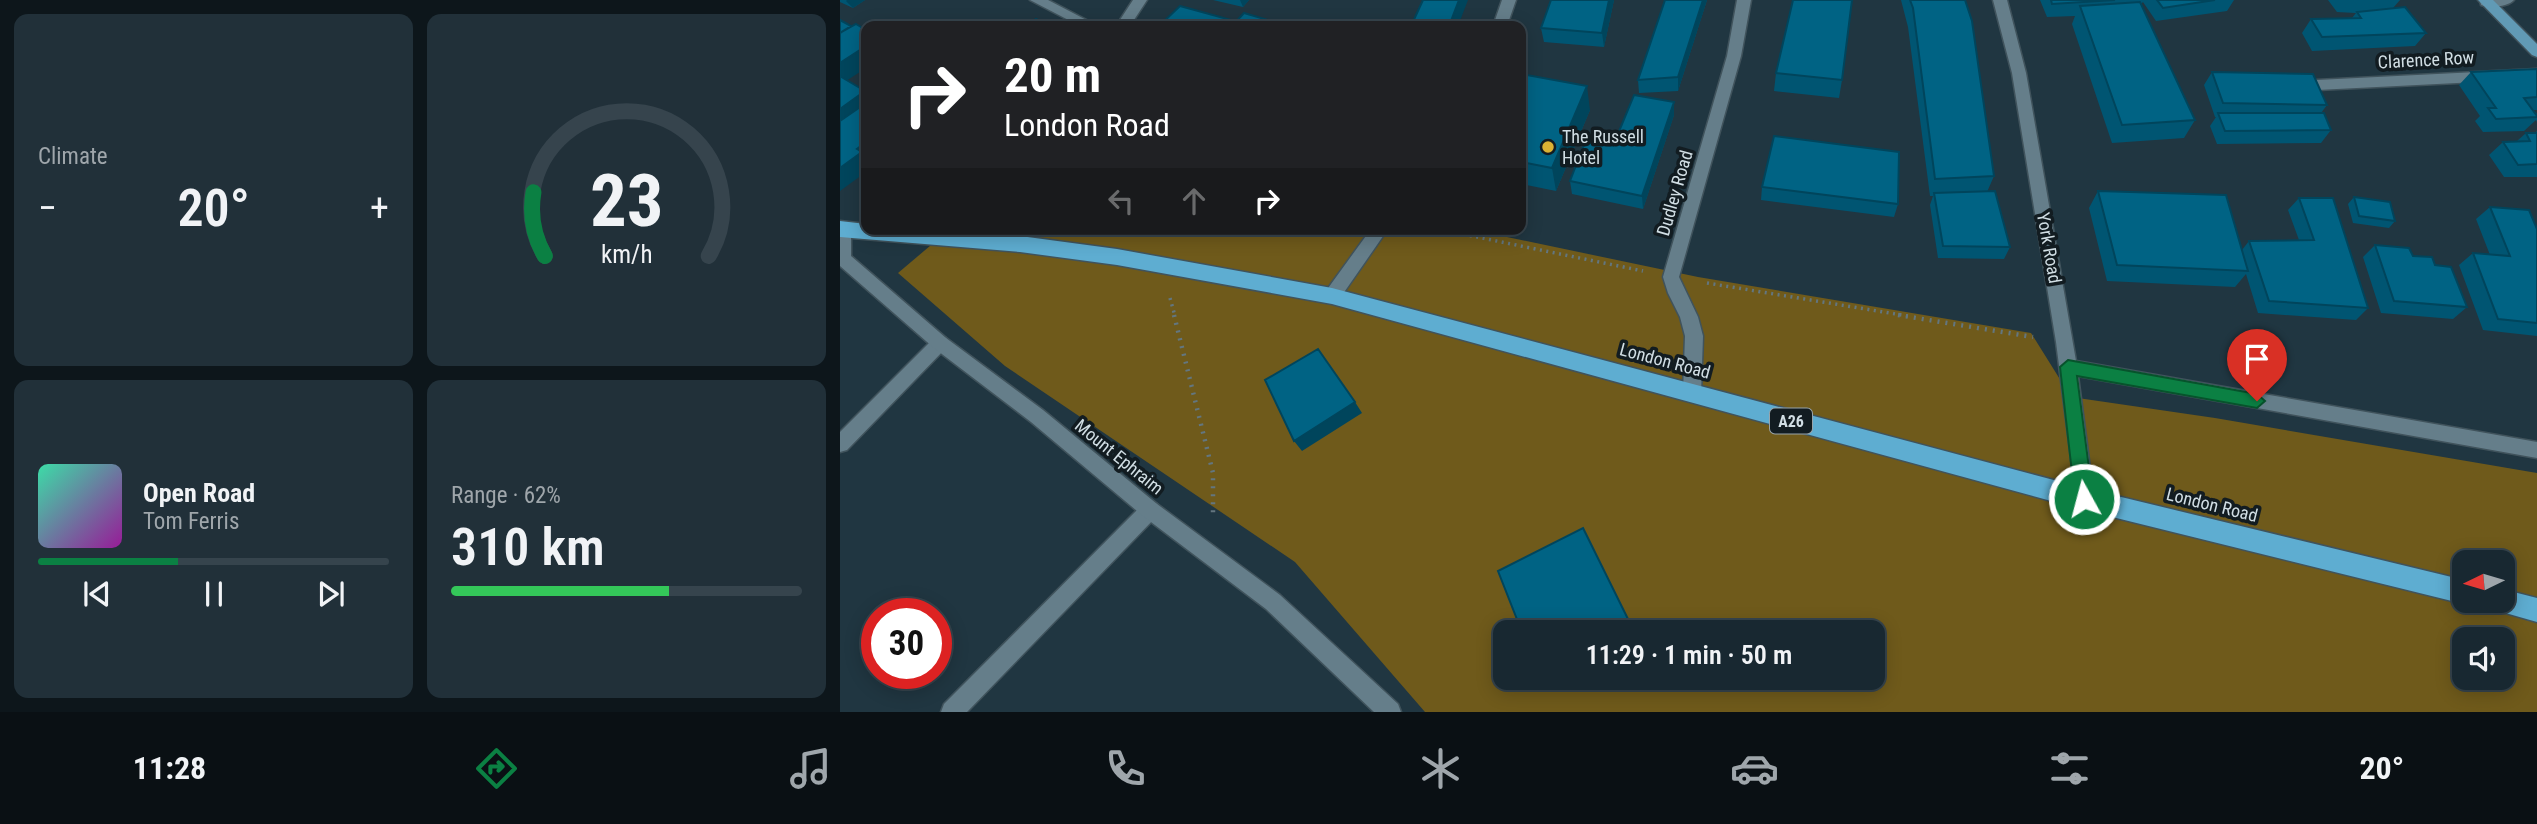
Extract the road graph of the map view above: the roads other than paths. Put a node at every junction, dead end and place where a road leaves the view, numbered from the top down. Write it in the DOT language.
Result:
graph roads {
  1 [pos="1037,0"];
  2 [pos="1140,0"];
  3 [pos="1509,0"];
  4 [pos="1744,0"];
  5 [pos="2000,0"];
  6 [pos="2507,0"];
  7 [pos="2485,1"];
  8 [pos="1080,21"];
  9 [pos="1126,21"];
  10 [pos="1502,21"];
  11 [pos="2537,52"];
  12 [pos="2537,74"];
  13 [pos="2317,85"];
  14 [pos="841,229"];
  15 [pos="861,230"];
  16 [pos="936,235"];
  17 [pos="1376,235"];
  18 [pos="1332,296"];
  19 [pos="940,343"];
  20 [pos="2068,367"];
  21 [pos="1692,394"];
  22 [pos="840,444"];
  23 [pos="2537,450"];
  24 [pos="2084,499"];
  25 [pos="1150,510"];
  26 [pos="2452,589"];
  27 [pos="2515,604"];
  28 [pos="2537,610"];
  29 [pos="952,712"];
  30 [pos="1390,712"];
  1 -- 8 [label="street"];
  2 -- 9 [label="street"];
  3 -- 10 [label="street"];
  4 -- 21 [label="street, Dudley Road"];
  5 -- 20 [label="street, York Road"];
  6 -- 7 [label="street"];
  7 -- 11 [label="main road"];
  12 -- 13 [label="street, Clarence Row"];
  14 -- 15 [label="highway, London Road / A26"];
  14 -- 19 [label="street, Mount Ephraim"];
  16 -- 18 [label="highway, London Road / A26"];
  17 -- 18 [label="street"];
  18 -- 21 [label="highway, London Road / A26"];
  19 -- 22 [label="street"];
  19 -- 25 [label="street, Mount Ephraim"];
  20 -- 23 [label="street"];
  20 -- 24 [label="street, York Road"];
  21 -- 24 [label="highway, London Road / A26"];
  24 -- 26 [label="highway, London Road / A26"];
  25 -- 29 [label="street"];
  25 -- 30 [label="street, Mount Ephraim"];
  27 -- 28 [label="highway"];
}
